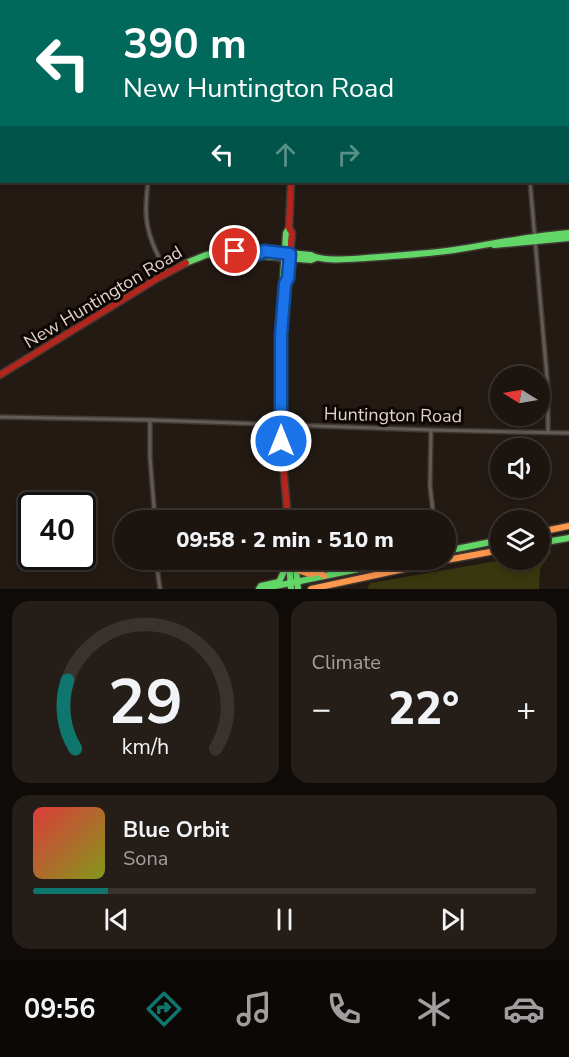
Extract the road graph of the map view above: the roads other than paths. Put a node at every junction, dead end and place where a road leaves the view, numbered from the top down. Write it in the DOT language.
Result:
graph roads {
  1 [pos="148,183"];
  2 [pos="291,183"];
  3 [pos="530,183"];
  4 [pos="569,233"];
  5 [pos="569,238"];
  6 [pos="535,239"];
  7 [pos="287,255"];
  8 [pos="167,273"];
  9 [pos="0,375"];
  10 [pos="0,417"];
  11 [pos="150,420"];
  12 [pos="281,425"];
  13 [pos="431,430"];
  14 [pos="548,432"];
  15 [pos="569,433"];
  16 [pos="154,510"];
  17 [pos="287,510"];
  18 [pos="433,510"];
  19 [pos="569,526"];
  20 [pos="550,530"];
  21 [pos="569,538"];
  22 [pos="550,541"];
  23 [pos="490,542"];
  24 [pos="456,549"];
  25 [pos="490,552"];
  26 [pos="456,558"];
  27 [pos="157,570"];
  28 [pos="285,570"];
  29 [pos="290,570"];
  30 [pos="295,570"];
  31 [pos="298,570"];
  32 [pos="354,570"];
  33 [pos="398,570"];
  34 [pos="324,576"];
  35 [pos="294,586"];
  36 [pos="321,588"];
  37 [pos="160,589"];
  38 [pos="260,589"];
  39 [pos="311,589"];
  1 -- 8 [label="street"];
  2 -- 7 [label="street"];
  3 -- 6 [label="street"];
  4 -- 6 [label="street, New Huntington Road"];
  5 -- 6 [label="street, New Huntington Road"];
  6 -- 7 [label="street, New Huntington Road"];
  6 -- 14 [label="street"];
  7 -- 8 [label="street, New Huntington Road"];
  7 -- 12 [label="street"];
  8 -- 9 [label="street, New Huntington Road"];
  10 -- 11 [label="street, Huntington Road"];
  11 -- 12 [label="street, Huntington Road"];
  11 -- 16 [label="street"];
  12 -- 13 [label="street, Huntington Road"];
  12 -- 17 [label="street"];
  13 -- 14 [label="street, Huntington Road"];
  13 -- 18 [label="street"];
  14 -- 15 [label="street, Huntington Road"];
  19 -- 20 [label="street"];
  21 -- 22 [label="street"];
  23 -- 24 [label="street"];
  25 -- 26 [label="street"];
  27 -- 37 [label="street"];
  28 -- 38 [label="street"];
  29 -- 35 [label="street"];
  30 -- 35 [label="street"];
  31 -- 34 [label="street"];
  32 -- 34 [label="street"];
  33 -- 36 [label="street"];
  34 -- 35 [label="street"];
  35 -- 38 [label="street"];
  36 -- 39 [label="street"];
}
